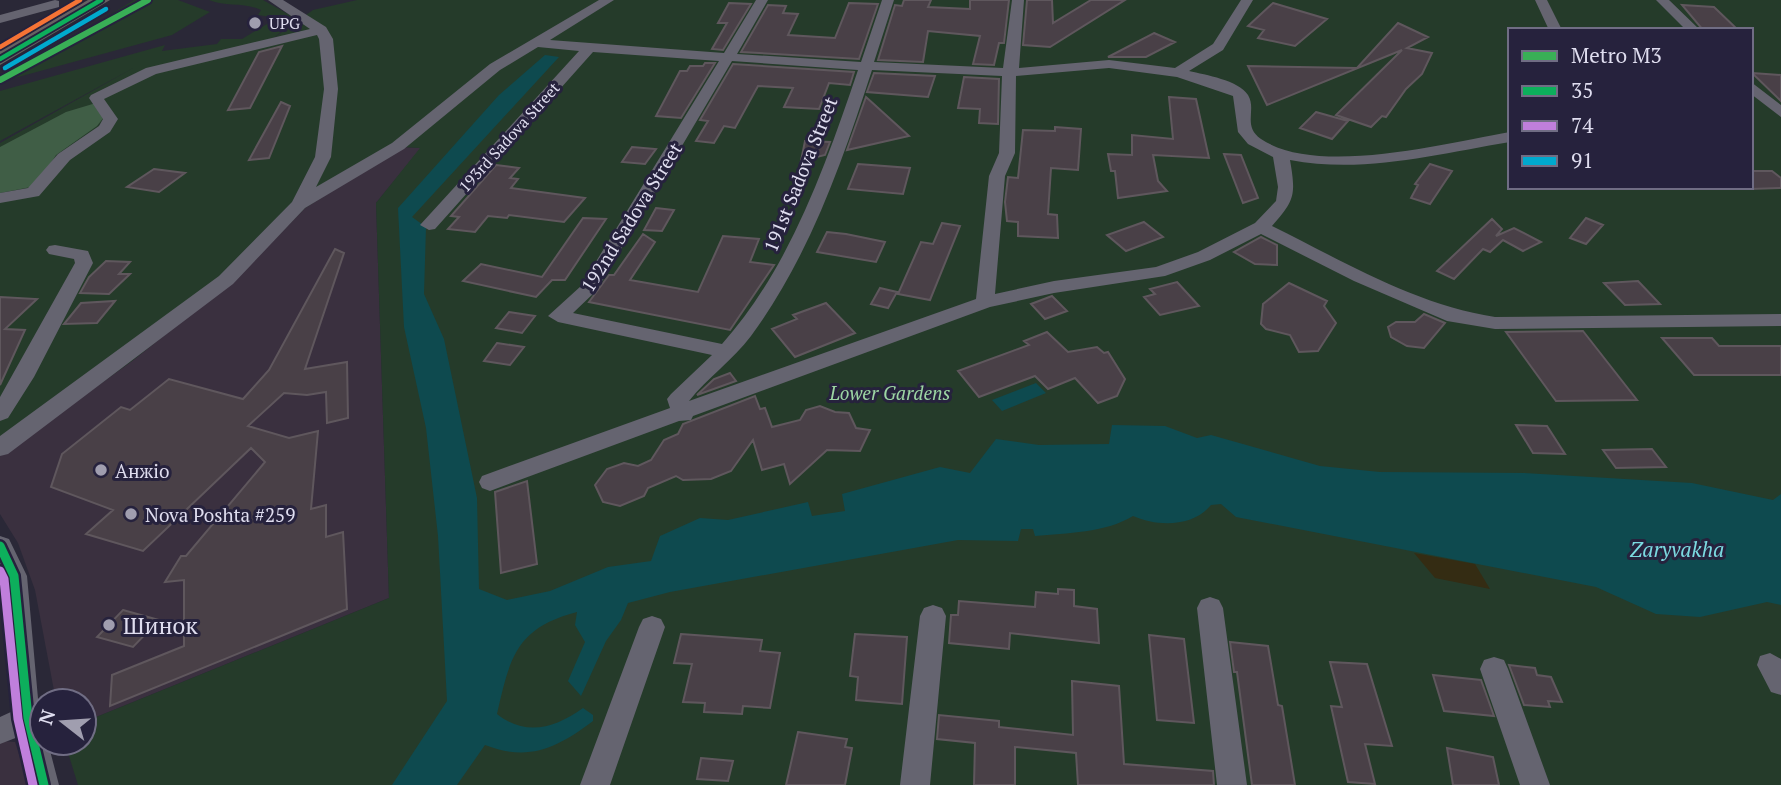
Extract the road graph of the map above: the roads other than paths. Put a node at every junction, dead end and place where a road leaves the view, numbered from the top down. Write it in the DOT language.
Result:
graph roads {
  1 [pos="101,0"];
  2 [pos="274,0"];
  3 [pos="581,0"];
  4 [pos="608,0"];
  5 [pos="762,0"];
  6 [pos="888,0"];
  7 [pos="1018,0"];
  8 [pos="1247,0"];
  9 [pos="1541,0"];
  10 [pos="1662,0"];
  11 [pos="58,2"];
  12 [pos="594,8"];
  13 [pos="0,19"];
  14 [pos="1555,28"];
  15 [pos="1692,28"];
  16 [pos="321,30"];
  17 [pos="0,34"];
  18 [pos="538,43"];
  19 [pos="589,48"];
  20 [pos="731,56"];
  21 [pos="0,60"];
  22 [pos="867,64"];
  23 [pos="1009,72"];
  24 [pos="1176,73"];
  25 [pos="1756,98"];
  26 [pos="1781,113"];
  27 [pos="1508,137"];
  28 [pos="1280,154"];
  29 [pos="0,198"];
  30 [pos="299,204"];
  31 [pos="429,225"];
  32 [pos="1261,227"];
  33 [pos="55,250"];
  34 [pos="985,302"];
  35 [pos="1781,320"];
  36 [pos="726,351"];
  37 [pos="0,413"];
  38 [pos="683,415"];
  39 [pos="0,448"];
  40 [pos="490,482"];
  41 [pos="0,546"];
  42 [pos="7,575"];
  43 [pos="1210,608"];
  44 [pos="933,616"];
  45 [pos="652,627"];
  46 [pos="1494,669"];
  47 [pos="28,718"];
  48 [pos="0,731"];
  49 [pos="37,757"];
  50 [pos="44,785"];
  51 [pos="595,785"];
  52 [pos="915,785"];
  53 [pos="1232,785"];
  54 [pos="1535,785"];
  1 -- 21 [label="highway"];
  2 -- 16 [label="street"];
  3 -- 12 [label="street"];
  4 -- 12 [label="street"];
  5 -- 20 [label="street, 192nd Sadova Street"];
  6 -- 22 [label="street, 191st Sadova Street"];
  7 -- 23 [label="street"];
  8 -- 24 [label="street"];
  9 -- 14 [label="street"];
  10 -- 15 [label="street"];
  11 -- 13 [label="street"];
  11 -- 17 [label="highway"];
  12 -- 18 [label="street"];
  16 -- 29 [label="street"];
  16 -- 30 [label="street"];
  18 -- 19 [label="street"];
  18 -- 30 [label="street"];
  19 -- 20 [label="street"];
  19 -- 31 [label="street, 193rd Sadova Street"];
  20 -- 22 [label="street"];
  20 -- 36 [label="street, 192nd Sadova Street"];
  22 -- 23 [label="street"];
  22 -- 36 [label="street, 191st Sadova Street"];
  23 -- 24 [label="street"];
  23 -- 34 [label="street"];
  24 -- 28 [label="street"];
  25 -- 26 [label="street"];
  27 -- 28 [label="street"];
  28 -- 32 [label="street"];
  30 -- 39 [label="street"];
  32 -- 34 [label="street"];
  32 -- 35 [label="street"];
  33 -- 37 [label="street"];
  34 -- 38 [label="street"];
  36 -- 38 [label="street, 191st Sadova Street"];
  38 -- 40 [label="street"];
  41 -- 42 [label="street"];
  42 -- 47 [label="street"];
  43 -- 53 [label="street"];
  44 -- 52 [label="street"];
  45 -- 51 [label="street"];
  46 -- 54 [label="street"];
  47 -- 48 [label="street"];
  49 -- 50 [label="street"];
}
